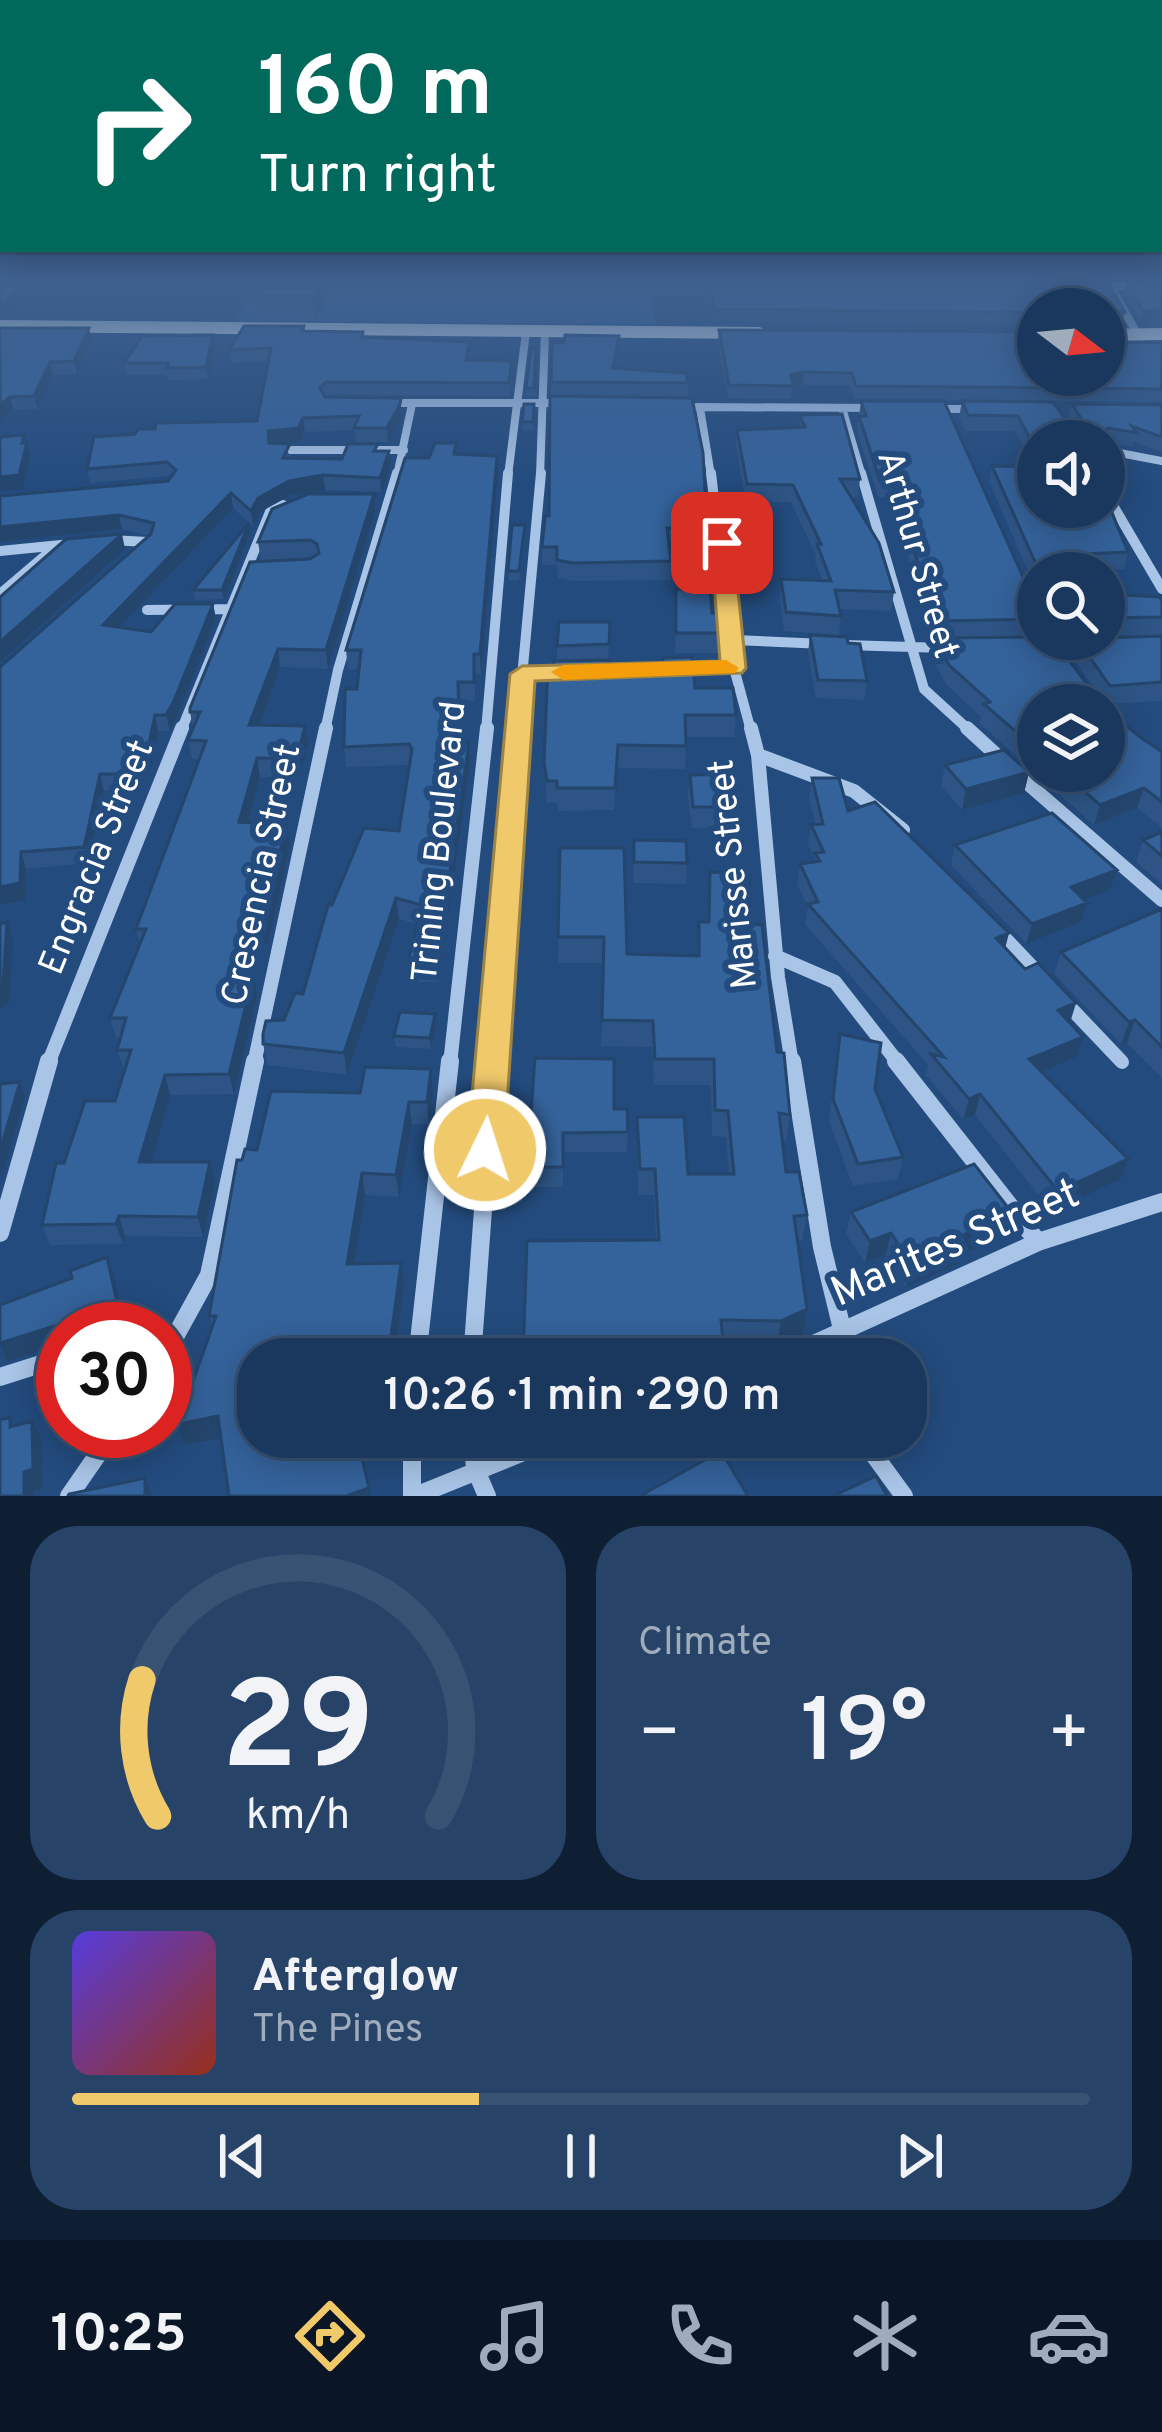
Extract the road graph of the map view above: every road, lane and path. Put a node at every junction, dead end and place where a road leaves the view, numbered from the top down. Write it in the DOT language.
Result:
graph roads {
  1 [pos="531,348"];
  2 [pos="538,348"];
  3 [pos="371,403"];
  4 [pos="514,403"];
  5 [pos="545,403"];
  6 [pos="412,404"];
  7 [pos="566,404"];
  8 [pos="842,408"];
  9 [pos="884,408"];
  10 [pos="926,409"];
  11 [pos="947,409"];
  12 [pos="990,409"];
  13 [pos="956,430"];
  14 [pos="277,450"];
  15 [pos="404,450"];
  16 [pos="1125,454"];
  17 [pos="1162,461"];
  18 [pos="509,489"];
  19 [pos="540,489"];
  20 [pos="369,502"];
  21 [pos="391,502"];
  22 [pos="291,503"];
  23 [pos="1125,526"];
  24 [pos="101,541"];
  25 [pos="78,543"];
  26 [pos="56,545"];
  27 [pos="0,551"];
  28 [pos="136,556"];
  29 [pos="244,569"];
  30 [pos="264,569"];
  31 [pos="501,584"];
  32 [pos="528,584"];
  33 [pos="1162,589"];
  34 [pos="1,592"];
  35 [pos="229,609"];
  36 [pos="147,610"];
  37 [pos="734,640"];
  38 [pos="911,647"];
  39 [pos="958,648"];
  40 [pos="734,668"];
  41 [pos="663,670"];
  42 [pos="569,672"];
  43 [pos="522,680"];
  44 [pos="491,686"];
  45 [pos="758,755"];
  46 [pos="908,836"];
  47 [pos="1162,901"];
  48 [pos="990,923"];
  49 [pos="776,956"];
  50 [pos="1122,1062"];
  51 [pos="1162,1202"];
  52 [pos="1,1225"];
  53 [pos="1038,1242"];
  54 [pos="192,1304"];
  55 [pos="843,1333"];
  56 [pos="419,1338"];
  57 [pos="474,1338"];
  58 [pos="832,1338"];
  59 [pos="36,1366"];
  60 [pos="0,1377"];
  61 [pos="95,1458"];
  62 [pos="412,1458"];
  63 [pos="474,1458"];
  64 [pos="503,1458"];
  65 [pos="876,1458"];
  66 [pos="475,1468"];
  67 [pos="68,1496"];
  68 [pos="413,1496"];
  69 [pos="487,1496"];
  70 [pos="904,1496"];
  1 -- 4 [label="street, Trining Boulevard"];
  2 -- 5 [label="street, Trining Boulevard"];
  3 -- 6 [label="street"];
  4 -- 5 [label="street"];
  4 -- 6 [label="street"];
  4 -- 18 [label="street, Trining Boulevard"];
  5 -- 7 [label="street"];
  5 -- 19 [label="street, Trining Boulevard"];
  6 -- 15 [label="street, Cresencia Street"];
  8 -- 9 [label="street"];
  8 -- 37 [label="street, Marisse Street"];
  8 -- 38 [label="street, Arthur Street"];
  10 -- 11 [label="street"];
  11 -- 12 [label="street"];
  11 -- 13 [label="street"];
  14 -- 15 [label="street"];
  15 -- 21 [label="street, Cresencia Street"];
  16 -- 17 [label="street"];
  18 -- 19 [label="street"];
  18 -- 31 [label="street, Trining Boulevard"];
  19 -- 32 [label="street, Trining Boulevard"];
  20 -- 21 [label="street"];
  21 -- 54 [label="street, Cresencia Street"];
  22 -- 29 [label="street, Engracia Street"];
  23 -- 33 [label="street"];
  24 -- 28 [label="street"];
  25 -- 26 [label="street"];
  26 -- 27 [label="street"];
  26 -- 34 [label="street"];
  29 -- 30 [label="street"];
  29 -- 35 [label="street, Engracia Street"];
  31 -- 32 [label="street"];
  31 -- 44 [label="street, Trining Boulevard"];
  32 -- 43 [label="street, Trining Boulevard"];
  35 -- 36 [label="street"];
  35 -- 52 [label="street, Engracia Street"];
  37 -- 38 [label="street"];
  37 -- 40 [label="street, Marisse Street"];
  38 -- 39 [label="street"];
  38 -- 47 [label="street, Arthur Street"];
  40 -- 41 [label="street"];
  40 -- 45 [label="street, Marisse Street"];
  42 -- 43 [label="street"];
  43 -- 44 [label="street"];
  43 -- 57 [label="street, Trining Boulevard"];
  44 -- 56 [label="street, Trining Boulevard"];
  45 -- 46 [label="street"];
  45 -- 49 [label="street, Marisse Street"];
  48 -- 50 [label="street"];
  49 -- 53 [label="street"];
  49 -- 55 [label="street, Marisse Street"];
  51 -- 53 [label="street, Marites Street"];
  53 -- 55 [label="street, Marites Street"];
  55 -- 58 [label="street, Marites Street"];
  59 -- 60 [label="street"];
  61 -- 67 [label="street"];
  62 -- 68 [label="street"];
  63 -- 66 [label="street"];
  64 -- 66 [label="street"];
  65 -- 70 [label="street"];
  66 -- 68 [label="street"];
  66 -- 69 [label="street"];
}
